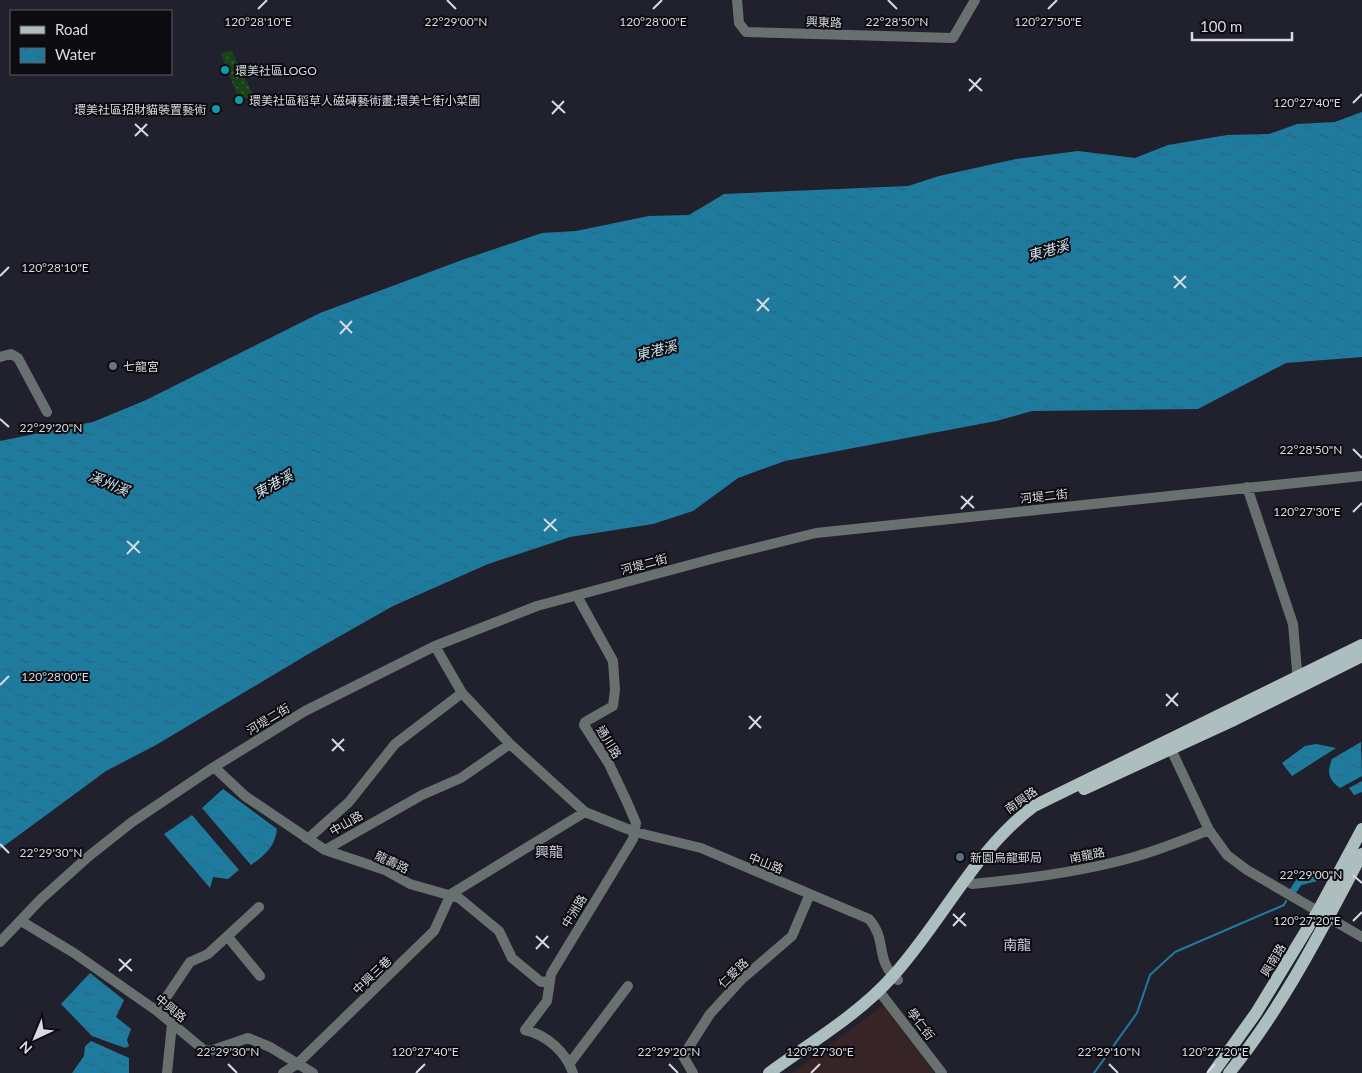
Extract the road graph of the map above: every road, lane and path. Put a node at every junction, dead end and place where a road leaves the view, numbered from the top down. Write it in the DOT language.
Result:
graph roads {
  1 [pos="737,0"];
  2 [pos="975,0"];
  3 [pos="0,357"];
  4 [pos="47,412"];
  5 [pos="1362,476"];
  6 [pos="1247,487"];
  7 [pos="577,596"];
  8 [pos="1362,645"];
  9 [pos="435,646"];
  10 [pos="1362,656"];
  11 [pos="1298,683"];
  12 [pos="462,693"];
  13 [pos="510,744"];
  14 [pos="1168,745"];
  15 [pos="214,767"];
  16 [pos="585,812"];
  17 [pos="1362,829"];
  18 [pos="1209,830"];
  19 [pos="635,832"];
  20 [pos="306,838"];
  21 [pos="325,850"];
  22 [pos="1362,854"];
  23 [pos="969,881"];
  24 [pos="451,894"];
  25 [pos="810,894"];
  26 [pos="259,907"];
  27 [pos="1323,914"];
  28 [pos="21,921"];
  29 [pos="228,937"];
  30 [pos="1362,937"];
  31 [pos="0,942"];
  32 [pos="260,976"];
  33 [pos="896,978"];
  34 [pos="550,981"];
  35 [pos="628,986"];
  36 [pos="882,994"];
  37 [pos="157,1011"];
  38 [pos="172,1024"];
  39 [pos="297,1064"];
  40 [pos="572,1068"];
  41 [pos="168,1073"];
  42 [pos="283,1073"];
  43 [pos="313,1073"];
  44 [pos="693,1073"];
  45 [pos="769,1073"];
  46 [pos="780,1073"];
  47 [pos="942,1073"];
  48 [pos="1213,1073"];
  49 [pos="1229,1073"];
  1 -- 2 [label="street, 興東路"];
  3 -- 4 [label="street"];
  5 -- 6 [label="street, 河堤二街"];
  6 -- 7 [label="street, 河堤二街"];
  6 -- 11 [label="street"];
  7 -- 9 [label="street, 河堤二街"];
  7 -- 19 [label="street, 通川路"];
  8 -- 11 [label="main road, 南興路"];
  9 -- 12 [label="street, 中山路"];
  9 -- 15 [label="street, 河堤二街"];
  10 -- 11 [label="main road, 南興路"];
  11 -- 14 [label="main road, 南興路"];
  12 -- 13 [label="street, 中山路"];
  12 -- 20 [label="street"];
  13 -- 16 [label="street, 中山路"];
  13 -- 21 [label="street, 中山路"];
  14 -- 18 [label="street"];
  14 -- 23 [label="main road, 南興路"];
  15 -- 20 [label="street, 龍壽路"];
  15 -- 28 [label="street, 河堤二街"];
  16 -- 19 [label="street, 中山路"];
  16 -- 24 [label="street"];
  17 -- 27 [label="main road, 興南路"];
  18 -- 23 [label="street, 南龍路"];
  18 -- 27 [label="street"];
  19 -- 25 [label="street, 中山路"];
  19 -- 34 [label="street, 中洲路"];
  20 -- 21 [label="street, 龍壽路"];
  21 -- 24 [label="street, 龍壽路"];
  22 -- 27 [label="main road, 興南路"];
  23 -- 33 [label="main road, 南興路"];
  24 -- 34 [label="street, 龍壽路"];
  24 -- 39 [label="street, 中興三巷"];
  25 -- 33 [label="street, 中山路"];
  25 -- 44 [label="street, 仁愛路"];
  26 -- 29 [label="street"];
  27 -- 30 [label="street"];
  27 -- 48 [label="main road, 興南路"];
  27 -- 49 [label="main road, 興南路"];
  28 -- 31 [label="street, 河堤二街"];
  28 -- 37 [label="street, 中興路"];
  29 -- 32 [label="street"];
  29 -- 37 [label="street"];
  33 -- 36 [label="main road, 南興路"];
  34 -- 40 [label="street, 中洲路"];
  35 -- 40 [label="street"];
  36 -- 45 [label="main road, 南興路"];
  36 -- 46 [label="main road, 南興路"];
  36 -- 47 [label="street, 學仁街"];
  37 -- 38 [label="street, 中興路"];
  38 -- 39 [label="street, 中興路"];
  38 -- 41 [label="street"];
  39 -- 42 [label="street, 中興三巷"];
  39 -- 43 [label="street, 中興路"];
}
